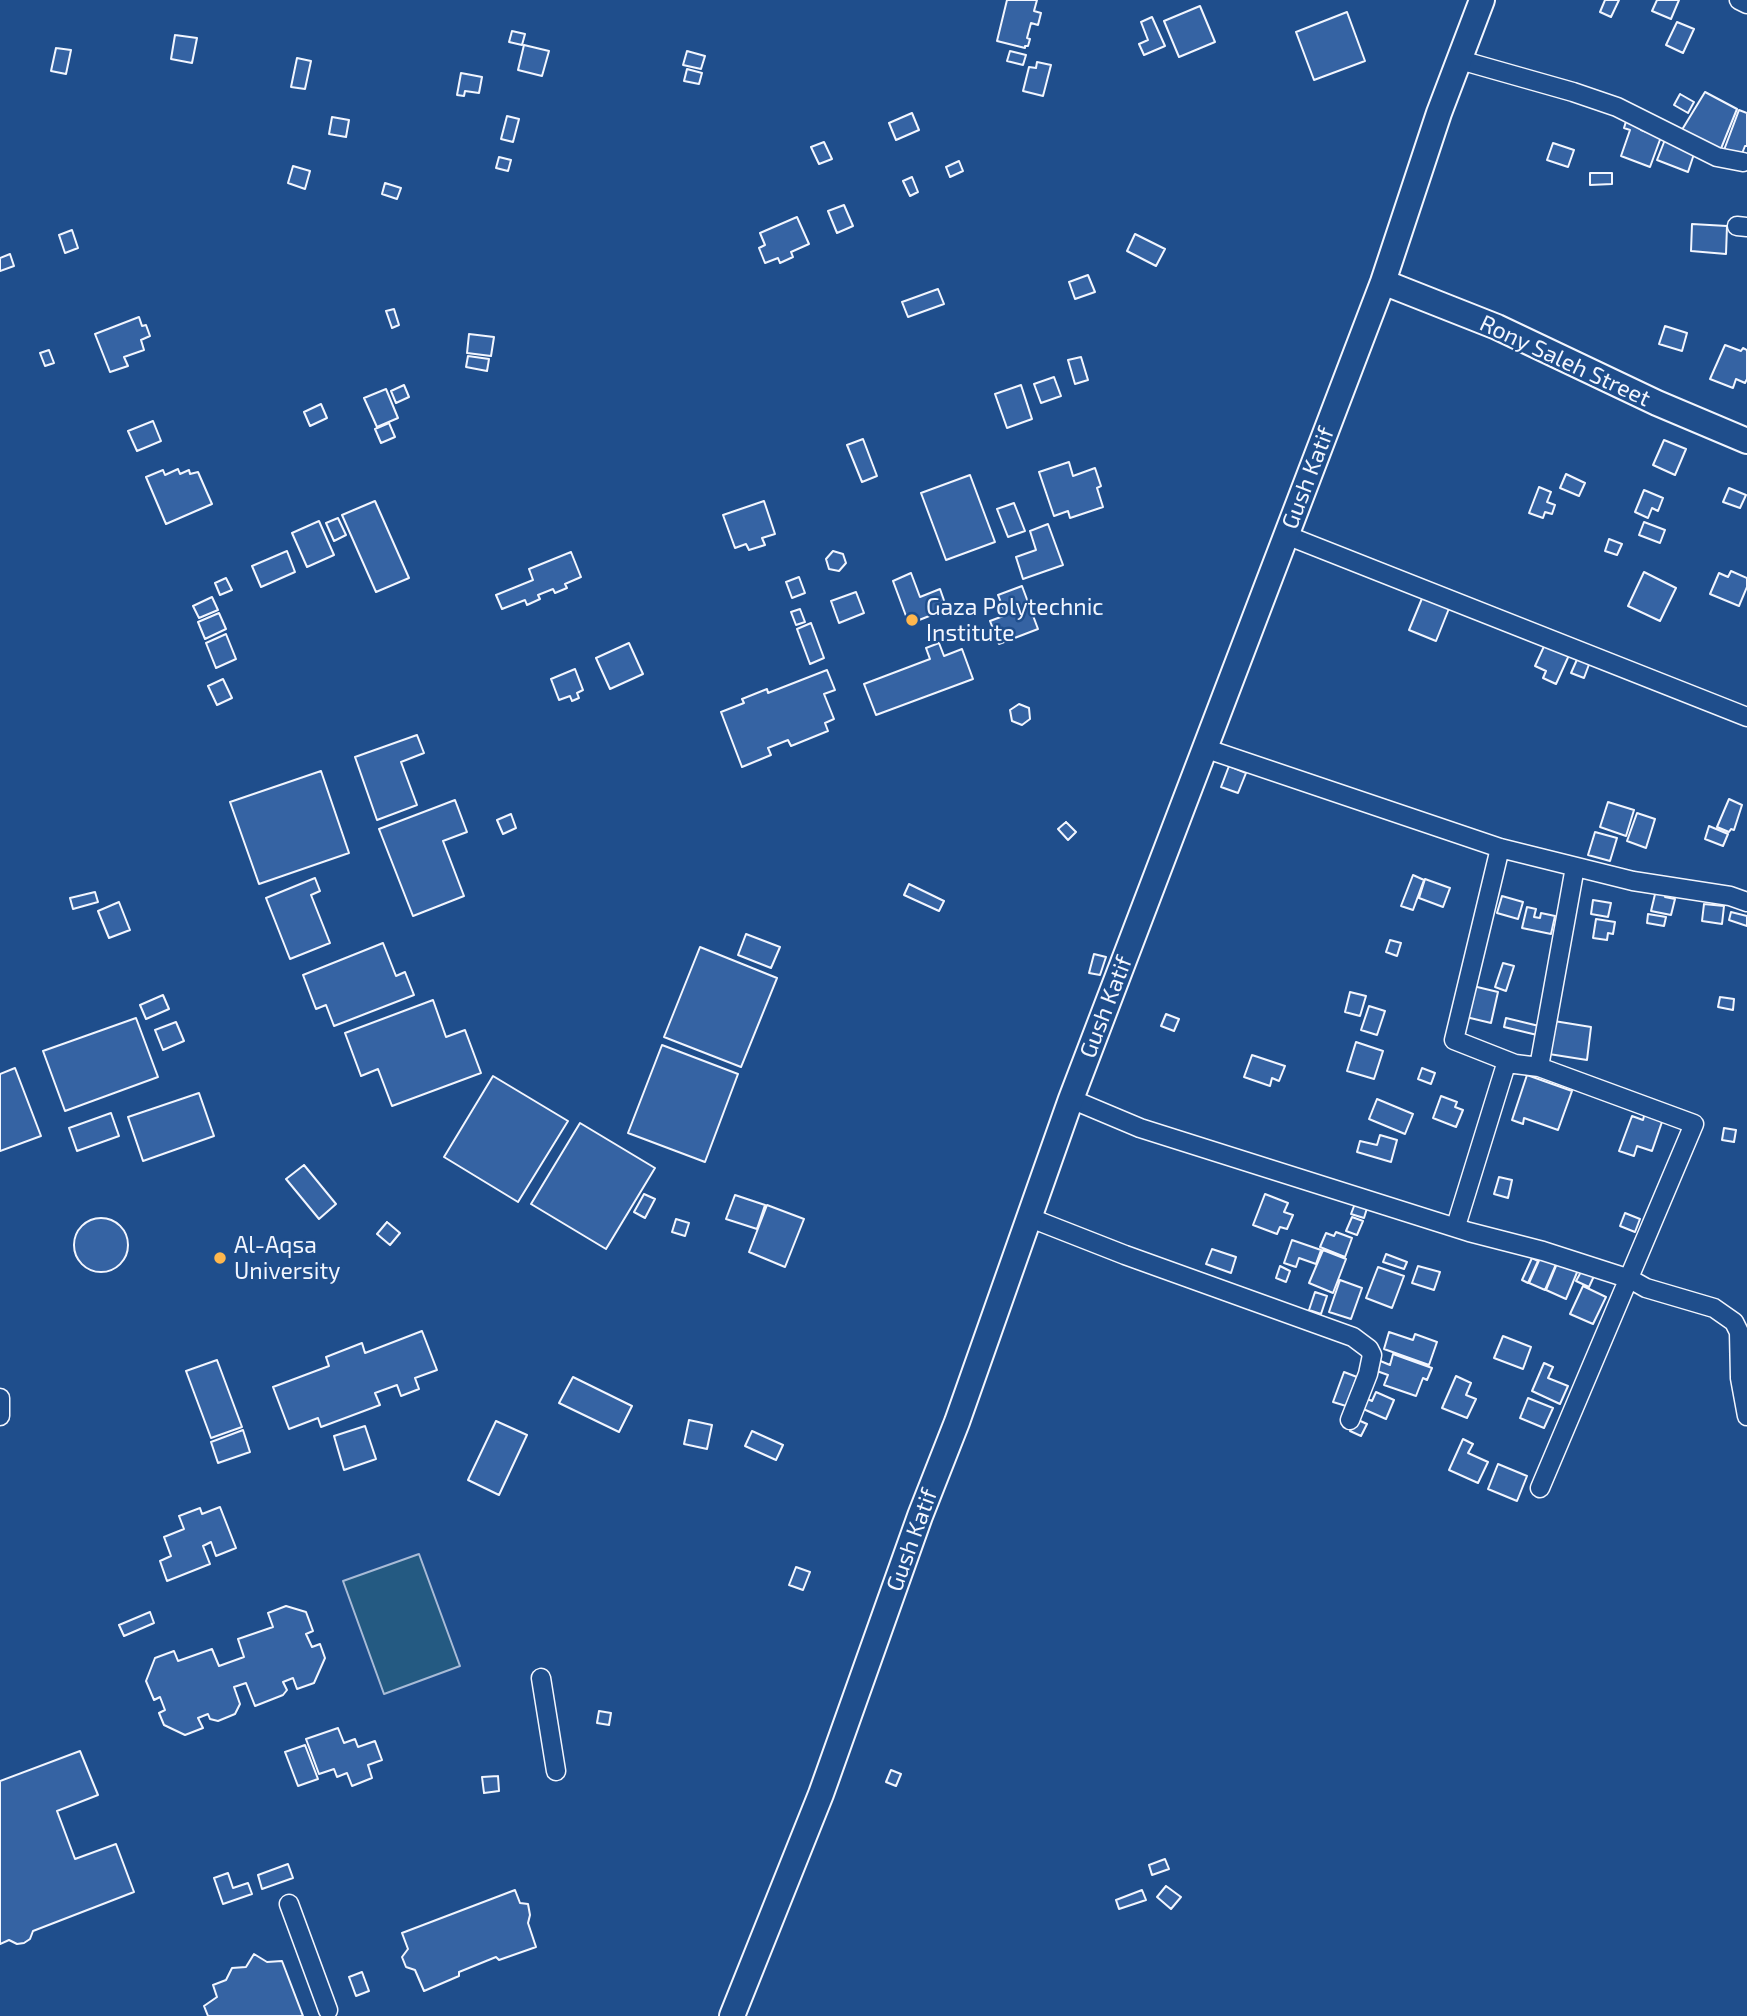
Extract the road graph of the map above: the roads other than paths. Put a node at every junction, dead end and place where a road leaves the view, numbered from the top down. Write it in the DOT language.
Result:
graph roads {
  1 [pos="1482,0"];
  2 [pos="1739,0"];
  3 [pos="1747,4"];
  4 [pos="1460,60"];
  5 [pos="1743,162"];
  6 [pos="1383,282"];
  7 [pos="1747,441"];
  8 [pos="1286,535"];
  9 [pos="1747,717"];
  10 [pos="1204,748"];
  11 [pos="1500,848"];
  12 [pos="1575,867"];
  13 [pos="1747,902"];
  14 [pos="1507,1060"];
  15 [pos="1539,1067"];
  16 [pos="1071,1099"];
  17 [pos="1028,1217"];
  18 [pos="1456,1226"];
  19 [pos="1630,1279"];
  20 [pos="0,1398"];
  21 [pos="0,1416"];
  22 [pos="1747,1416"];
  23 [pos="1350,1420"];
  24 [pos="1540,1488"];
  25 [pos="541,1678"];
  26 [pos="556,1771"];
  27 [pos="289,1905"];
  28 [pos="328,2010"];
  29 [pos="732,2016"];
  1 -- 4 [label="main road, Gush Katif"];
  2 -- 3 [label="street"];
  4 -- 5 [label="street"];
  4 -- 6 [label="main road, Gush Katif"];
  6 -- 7 [label="main road, Rony Saleh Street"];
  6 -- 8 [label="main road, Gush Katif"];
  8 -- 9 [label="street"];
  8 -- 10 [label="main road, Gush Katif"];
  10 -- 11 [label="street"];
  10 -- 16 [label="main road, Gush Katif"];
  11 -- 12 [label="street"];
  11 -- 14 [label="street"];
  12 -- 13 [label="street"];
  12 -- 15 [label="street"];
  14 -- 15 [label="street"];
  14 -- 18 [label="street"];
  15 -- 19 [label="street"];
  16 -- 17 [label="main road, Gush Katif"];
  16 -- 18 [label="street"];
  17 -- 23 [label="street"];
  17 -- 29 [label="main road, Gush Katif"];
  18 -- 19 [label="street"];
  19 -- 22 [label="street"];
  19 -- 24 [label="street"];
  20 -- 21 [label="street"];
  25 -- 26 [label="street"];
  27 -- 28 [label="street"];
}
